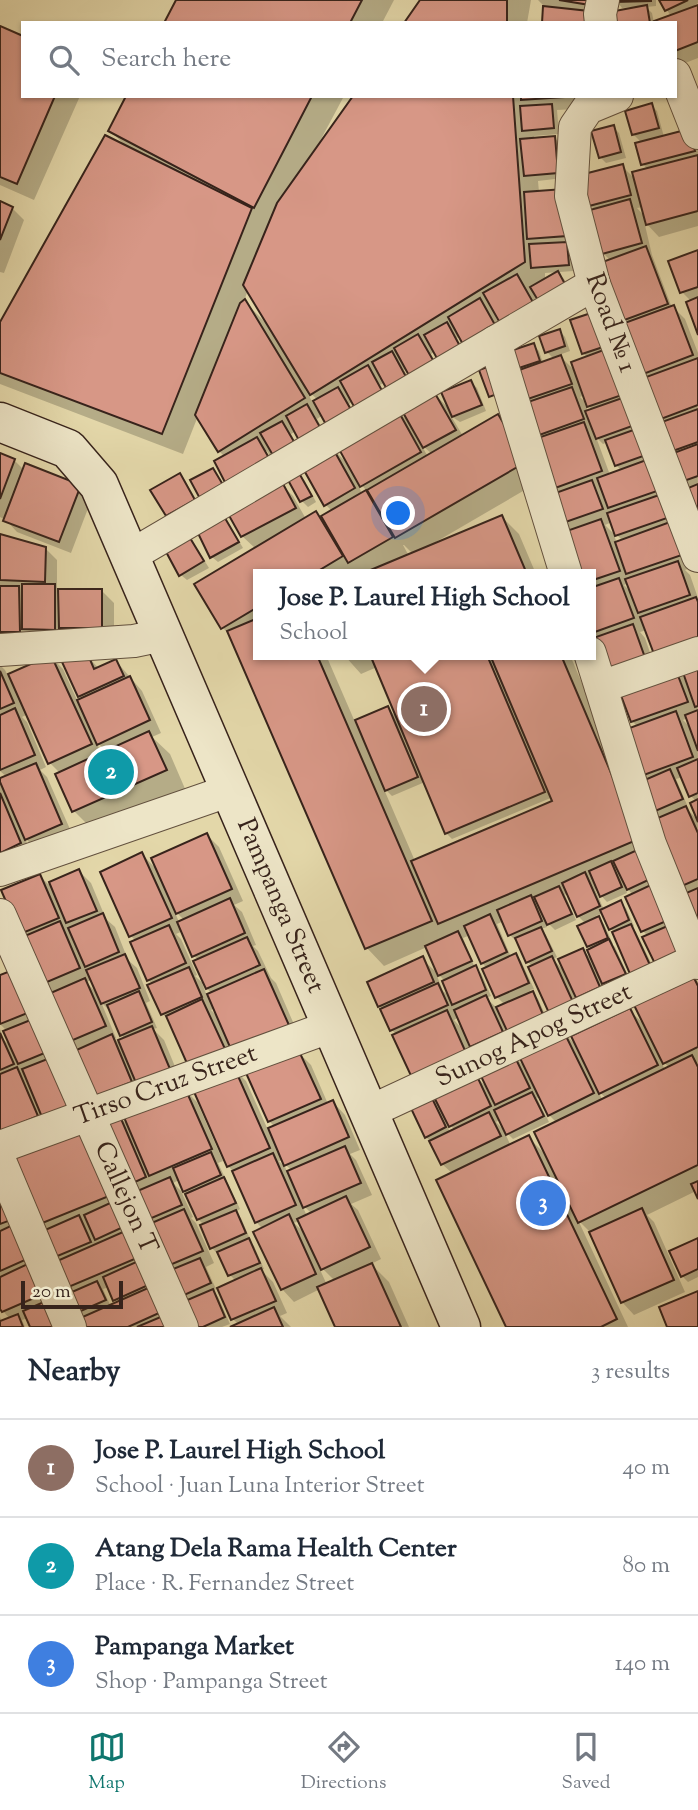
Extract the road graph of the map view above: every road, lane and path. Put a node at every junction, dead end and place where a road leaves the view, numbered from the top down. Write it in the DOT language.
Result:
graph roads {
  1 [pos="603,0"];
  2 [pos="601,21"];
  3 [pos="698,67"];
  4 [pos="677,74"];
  5 [pos="677,80"];
  6 [pos="610,98"];
  7 [pos="698,133"];
  8 [pos="594,284"];
  9 [pos="495,342"];
  10 [pos="0,422"];
  11 [pos="130,556"];
  12 [pos="698,556"];
  13 [pos="564,569"];
  14 [pos="163,635"];
  15 [pos="0,650"];
  16 [pos="698,653"];
  17 [pos="592,660"];
  18 [pos="601,687"];
  19 [pos="231,790"];
  20 [pos="0,870"];
  21 [pos="0,915"];
  22 [pos="698,960"];
  23 [pos="332,1026"];
  24 [pos="369,1112"];
  25 [pos="89,1114"];
  26 [pos="0,1147"];
  27 [pos="0,1161"];
  28 [pos="70,1327"];
  29 [pos="182,1327"];
  30 [pos="461,1327"];
  1 -- 2 [label="street"];
  3 -- 4 [label="street"];
  5 -- 7 [label="street"];
  6 -- 8 [label="street, Road № 1"];
  8 -- 9 [label="street"];
  8 -- 12 [label="street, Road № 1"];
  9 -- 11 [label="street"];
  9 -- 13 [label="street"];
  10 -- 11 [label="street, Pampanga Street"];
  11 -- 14 [label="street, Pampanga Street"];
  14 -- 15 [label="street"];
  14 -- 19 [label="street, Pampanga Street"];
  16 -- 18 [label="street"];
  17 -- 18 [label="street"];
  18 -- 22 [label="street"];
  19 -- 20 [label="street"];
  19 -- 23 [label="street, Pampanga Street"];
  21 -- 25 [label="street, Callejon T"];
  22 -- 24 [label="street, Sunog Apog Street"];
  23 -- 24 [label="street, Pampanga Street"];
  23 -- 25 [label="street, Tirso Cruz Street"];
  24 -- 30 [label="street, Pampanga Street"];
  25 -- 26 [label="street, Tirso Cruz Street"];
  25 -- 29 [label="street, Callejon T"];
  27 -- 28 [label="street"];
}
